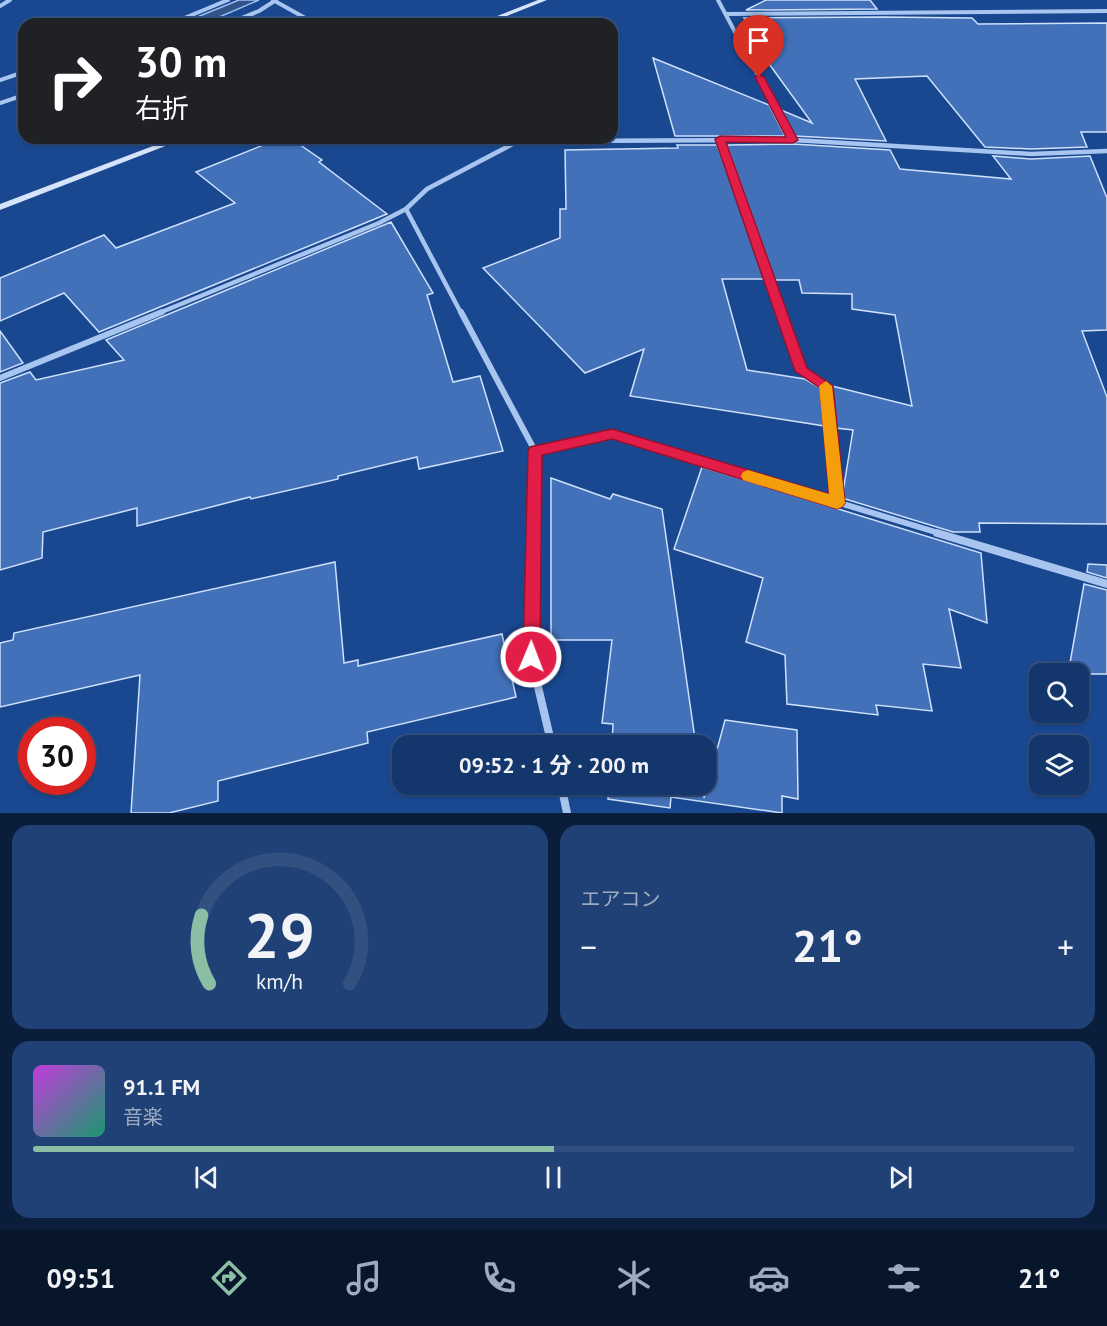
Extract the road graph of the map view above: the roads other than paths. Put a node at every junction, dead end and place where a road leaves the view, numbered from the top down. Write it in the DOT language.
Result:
graph roads {
  1 [pos="10,0"];
  2 [pos="228,0"];
  3 [pos="274,0"];
  4 [pos="544,0"];
  5 [pos="718,0"];
  6 [pos="0,6"];
  7 [pos="1107,11"];
  8 [pos="726,14"];
  9 [pos="184,18"];
  10 [pos="242,18"];
  11 [pos="306,18"];
  12 [pos="497,18"];
  13 [pos="18,74"];
  14 [pos="0,80"];
  15 [pos="18,97"];
  16 [pos="0,103"];
  17 [pos="720,139"];
  18 [pos="618,140"];
  19 [pos="793,140"];
  20 [pos="166,144"];
  21 [pos="513,144"];
  22 [pos="1107,151"];
  23 [pos="0,207"];
  24 [pos="406,209"];
  25 [pos="0,378"];
  26 [pos="535,451"];
  27 [pos="837,503"];
  28 [pos="1107,584"];
  29 [pos="549,735"];
  30 [pos="563,795"];
  31 [pos="567,813"];
  1 -- 6 [label="street"];
  2 -- 9 [label="street"];
  3 -- 10 [label="street"];
  3 -- 11 [label="street"];
  4 -- 12 [label="main road"];
  5 -- 8 [label="street"];
  7 -- 8 [label="street"];
  8 -- 19 [label="street"];
  13 -- 14 [label="street"];
  15 -- 16 [label="street"];
  17 -- 18 [label="street"];
  17 -- 19 [label="street"];
  17 -- 27 [label="street"];
  19 -- 22 [label="street"];
  20 -- 23 [label="main road"];
  21 -- 24 [label="street"];
  24 -- 25 [label="street"];
  24 -- 26 [label="street"];
  26 -- 27 [label="street"];
  26 -- 29 [label="street"];
  27 -- 28 [label="street"];
  30 -- 31 [label="street"];
}
